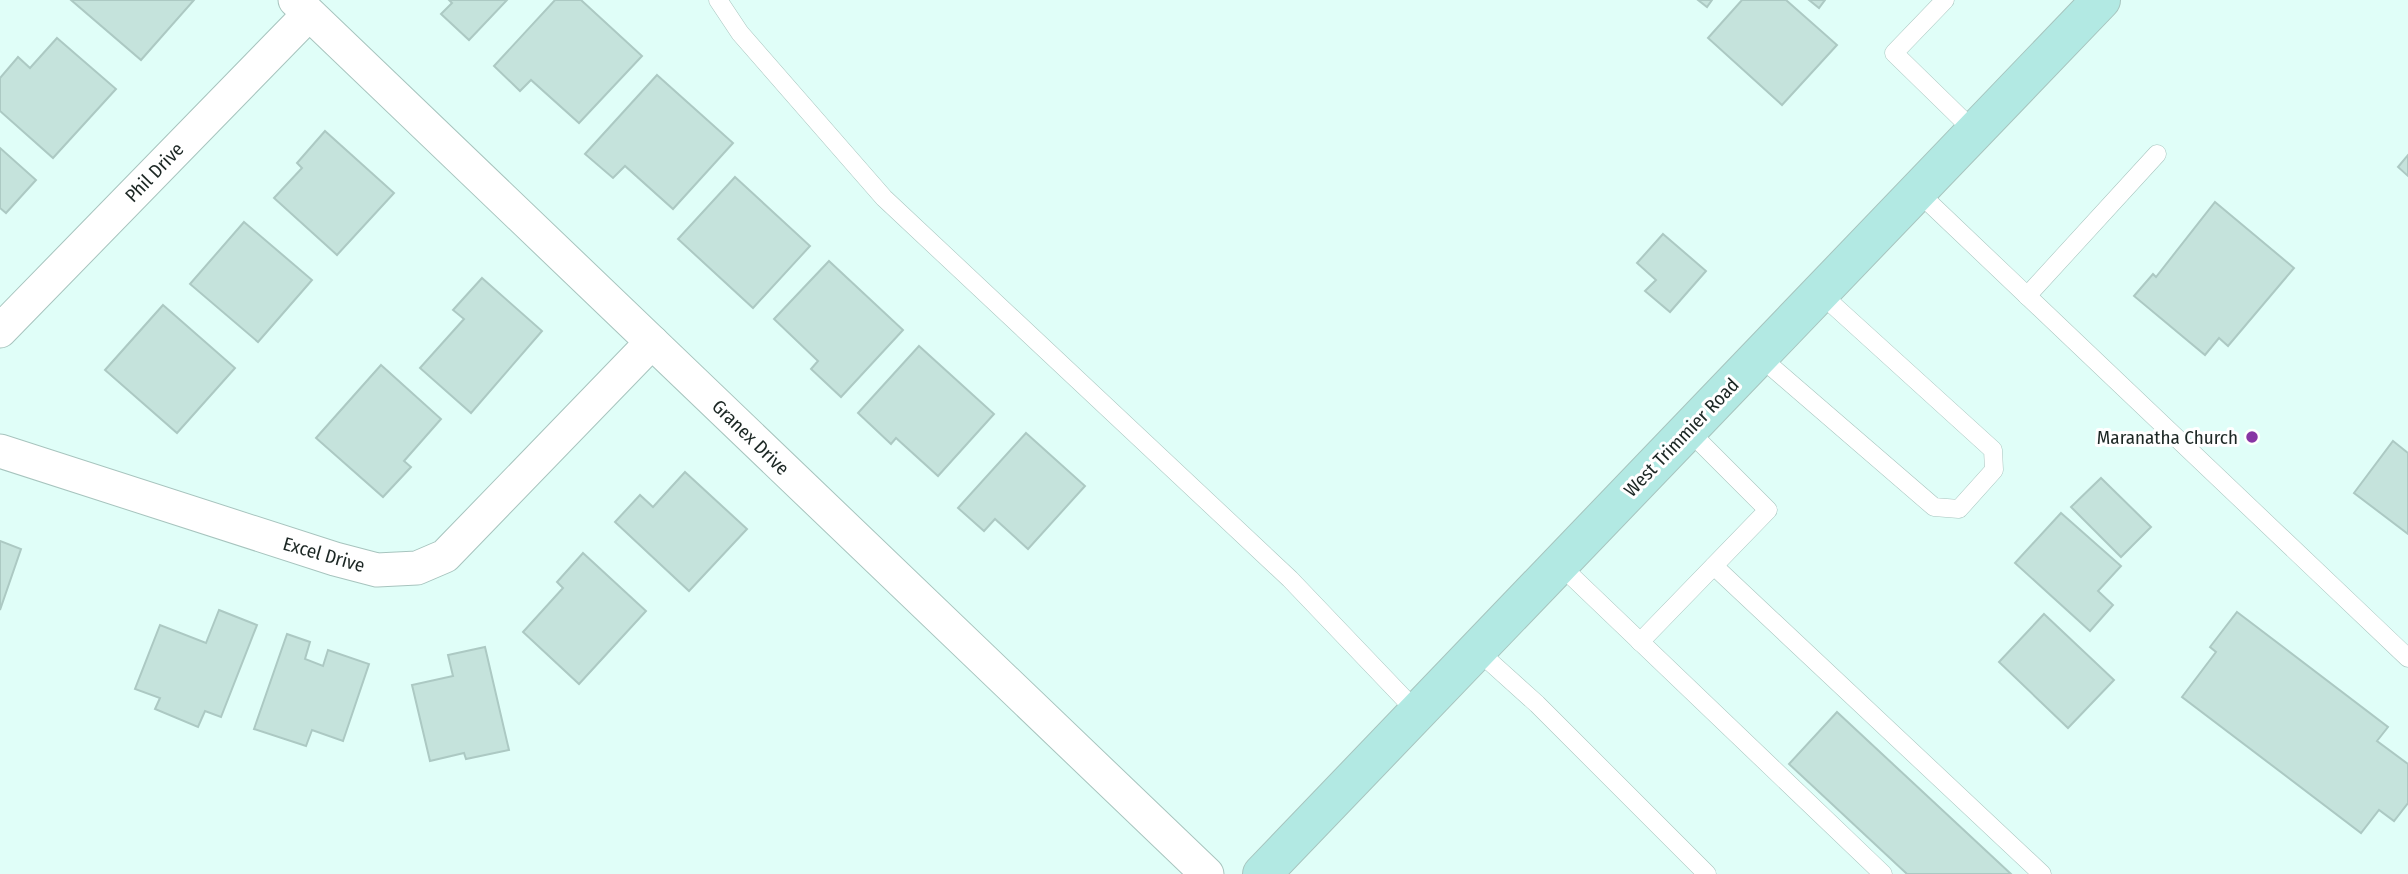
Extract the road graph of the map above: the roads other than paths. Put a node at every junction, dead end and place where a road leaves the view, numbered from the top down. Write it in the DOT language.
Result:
graph roads {
  1 [pos="718,0"];
  2 [pos="1945,0"];
  3 [pos="2101,0"];
  4 [pos="302,7"];
  5 [pos="1975,132"];
  6 [pos="2157,154"];
  7 [pos="1917,191"];
  8 [pos="1820,293"];
  9 [pos="2027,296"];
  10 [pos="0,331"];
  11 [pos="652,342"];
  12 [pos="1759,356"];
  13 [pos="1688,430"];
  14 [pos="0,451"];
  15 [pos="1559,564"];
  16 [pos="1714,566"];
  17 [pos="1640,642"];
  18 [pos="1477,650"];
  19 [pos="2408,658"];
  20 [pos="1417,712"];
  21 [pos="1207,874"];
  22 [pos="1262,874"];
  23 [pos="1707,874"];
  24 [pos="1883,874"];
  25 [pos="2042,874"];
  1 -- 20 [label="lane"];
  2 -- 5 [label="lane"];
  3 -- 5 [label="main road, West Trimmier Road"];
  4 -- 10 [label="street, Phil Drive"];
  4 -- 11 [label="street, Granex Drive"];
  5 -- 7 [label="main road, West Trimmier Road"];
  6 -- 9 [label="lane"];
  7 -- 8 [label="main road, West Trimmier Road"];
  7 -- 9 [label="lane"];
  8 -- 12 [label="main road, West Trimmier Road"];
  8 -- 12 [label="lane"];
  9 -- 19 [label="lane"];
  11 -- 14 [label="street, Excel Drive"];
  11 -- 21 [label="street, Granex Drive"];
  12 -- 13 [label="main road, West Trimmier Road"];
  13 -- 15 [label="main road, West Trimmier Road"];
  13 -- 16 [label="lane"];
  15 -- 17 [label="lane"];
  15 -- 18 [label="main road, West Trimmier Road"];
  16 -- 17 [label="lane"];
  16 -- 25 [label="lane"];
  17 -- 24 [label="lane"];
  18 -- 20 [label="main road, West Trimmier Road"];
  18 -- 23 [label="lane"];
  20 -- 22 [label="main road, West Trimmier Road"];
}
